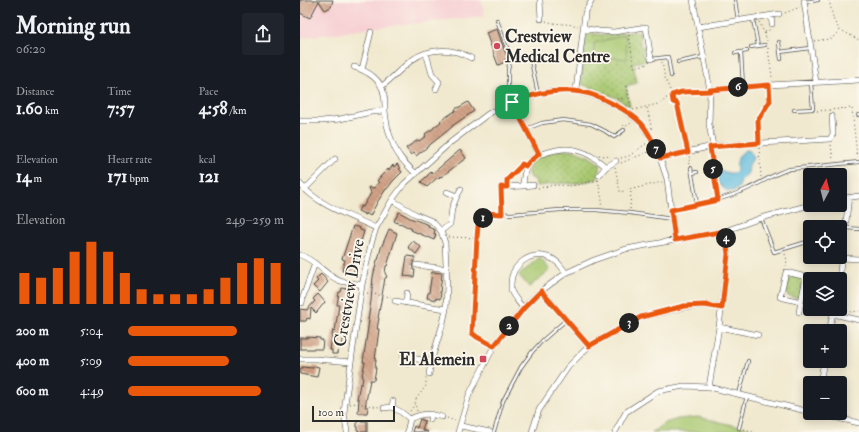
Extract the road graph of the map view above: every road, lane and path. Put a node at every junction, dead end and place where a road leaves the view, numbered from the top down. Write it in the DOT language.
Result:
graph roads {
  1 [pos="540,0"];
  2 [pos="592,0"];
  3 [pos="693,0"];
  4 [pos="735,0"];
  5 [pos="818,0"];
  6 [pos="829,0"];
  7 [pos="804,2"];
  8 [pos="779,14"];
  9 [pos="771,16"];
  10 [pos="754,18"];
  11 [pos="497,20"];
  12 [pos="541,20"];
  13 [pos="738,21"];
  14 [pos="772,24"];
  15 [pos="698,27"];
  16 [pos="583,28"];
  17 [pos="839,29"];
  18 [pos="628,30"];
  19 [pos="371,32"];
  20 [pos="859,40"];
  21 [pos="779,42"];
  22 [pos="765,45"];
  23 [pos="810,45"];
  24 [pos="758,46"];
  25 [pos="751,47"];
  26 [pos="747,51"];
  27 [pos="741,52"];
  28 [pos="780,52"];
  29 [pos="426,53"];
  30 [pos="735,53"];
  31 [pos="704,57"];
  32 [pos="471,58"];
  33 [pos="552,58"];
  34 [pos="781,59"];
  35 [pos="653,61"];
  36 [pos="662,62"];
  37 [pos="678,62"];
  38 [pos="354,67"];
  39 [pos="362,69"];
  40 [pos="671,76"];
  41 [pos="859,80"];
  42 [pos="814,82"];
  43 [pos="769,85"];
  44 [pos="382,86"];
  45 [pos="627,86"];
  46 [pos="743,87"];
  47 [pos="436,89"];
  48 [pos="710,90"];
  49 [pos="576,91"];
  50 [pos="538,94"];
  51 [pos="672,95"];
  52 [pos="629,96"];
  53 [pos="617,99"];
  54 [pos="510,102"];
  55 [pos="677,103"];
  56 [pos="647,107"];
  57 [pos="631,108"];
  58 [pos="813,109"];
  59 [pos="633,110"];
  60 [pos="794,110"];
  61 [pos="385,111"];
  62 [pos="832,116"];
  63 [pos="300,122"];
  64 [pos="632,122"];
  65 [pos="526,129"];
  66 [pos="624,130"];
  67 [pos="652,131"];
  68 [pos="830,139"];
  69 [pos="647,142"];
  70 [pos="759,143"];
  71 [pos="712,147"];
  72 [pos="652,151"];
  73 [pos="688,152"];
  74 [pos="539,154"];
  75 [pos="598,154"];
  76 [pos="858,155"];
  77 [pos="630,157"];
  78 [pos="660,158"];
  79 [pos="336,159"];
  80 [pos="858,162"];
  81 [pos="617,164"];
  82 [pos="833,164"];
  83 [pos="526,166"];
  84 [pos="606,167"];
  85 [pos="691,168"];
  86 [pos="697,172"];
  87 [pos="692,173"];
  88 [pos="416,174"];
  89 [pos="599,175"];
  90 [pos="761,181"];
  91 [pos="662,182"];
  92 [pos="300,184"];
  93 [pos="533,185"];
  94 [pos="522,186"];
  95 [pos="504,187"];
  96 [pos="305,189"];
  97 [pos="461,189"];
  98 [pos="631,189"];
  99 [pos="447,192"];
  100 [pos="717,194"];
  101 [pos="457,196"];
  102 [pos="859,196"];
  103 [pos="849,197"];
  104 [pos="392,200"];
  105 [pos="718,200"];
  106 [pos="697,204"];
  107 [pos="803,207"];
  108 [pos="671,210"];
  109 [pos="601,211"];
  110 [pos="479,212"];
  111 [pos="485,213"];
  112 [pos="630,213"];
  113 [pos="502,214"];
  114 [pos="761,218"];
  115 [pos="672,220"];
  116 [pos="847,220"];
  117 [pos="376,228"];
  118 [pos="847,228"];
  119 [pos="859,228"];
  120 [pos="725,231"];
  121 [pos="442,234"];
  122 [pos="477,238"];
  123 [pos="675,240"];
  124 [pos="803,243"];
  125 [pos="784,249"];
  126 [pos="300,255"];
  127 [pos="847,258"];
  128 [pos="859,259"];
  129 [pos="315,263"];
  130 [pos="416,265"];
  131 [pos="446,269"];
  132 [pos="786,272"];
  133 [pos="566,273"];
  134 [pos="803,276"];
  135 [pos="362,285"];
  136 [pos="541,291"];
  137 [pos="803,292"];
  138 [pos="366,293"];
  139 [pos="407,293"];
  140 [pos="395,302"];
  141 [pos="801,302"];
  142 [pos="406,303"];
  143 [pos="302,304"];
  144 [pos="524,308"];
  145 [pos="722,308"];
  146 [pos="446,309"];
  147 [pos="847,311"];
  148 [pos="859,311"];
  149 [pos="799,312"];
  150 [pos="847,316"];
  151 [pos="566,320"];
  152 [pos="859,320"];
  153 [pos="719,327"];
  154 [pos="758,335"];
  155 [pos="494,346"];
  156 [pos="589,346"];
  157 [pos="403,356"];
  158 [pos="410,357"];
  159 [pos="300,359"];
  160 [pos="748,360"];
  161 [pos="351,362"];
  162 [pos="431,362"];
  163 [pos="408,364"];
  164 [pos="429,374"];
  165 [pos="709,387"];
  166 [pos="738,394"];
  167 [pos="747,396"];
  168 [pos="393,401"];
  169 [pos="350,404"];
  170 [pos="415,404"];
  171 [pos="392,407"];
  172 [pos="384,408"];
  173 [pos="803,410"];
  174 [pos="431,414"];
  175 [pos="419,415"];
  176 [pos="408,418"];
  177 [pos="442,418"];
  178 [pos="430,420"];
  179 [pos="846,420"];
  180 [pos="859,423"];
  181 [pos="461,424"];
  182 [pos="739,428"];
  183 [pos="347,432"];
  184 [pos="407,432"];
  185 [pos="458,432"];
  186 [pos="490,432"];
  187 [pos="494,432"];
  188 [pos="532,432"];
  189 [pos="615,432"];
  190 [pos="755,432"];
  1 -- 12 [label="street"];
  2 -- 16 [label="street"];
  3 -- 15 [label="street"];
  4 -- 13 [label="lane"];
  5 -- 7 [label="lane"];
  6 -- 17 [label="path"];
  7 -- 23 [label="street"];
  8 -- 9 [label="street"];
  9 -- 10 [label="street"];
  9 -- 14 [label="street"];
  10 -- 13 [label="street"];
  10 -- 24 [label="lane"];
  10 -- 43 [label="path"];
  11 -- 54 [label="lane"];
  12 -- 16 [label="path"];
  13 -- 15 [label="street"];
  15 -- 31 [label="street"];
  16 -- 18 [label="street"];
  16 -- 49 [label="street"];
  17 -- 20 [label="path"];
  17 -- 23 [label="path"];
  18 -- 35 [label="street"];
  18 -- 35 [label="path"];
  19 -- 39 [label="street"];
  21 -- 28 [label="lane"];
  22 -- 24 [label="lane"];
  23 -- 28 [label="lane"];
  23 -- 42 [label="street"];
  24 -- 25 [label="lane"];
  26 -- 27 [label="lane"];
  27 -- 30 [label="lane"];
  27 -- 46 [label="lane"];
  28 -- 34 [label="lane"];
  29 -- 32 [label="street"];
  29 -- 44 [label="street"];
  29 -- 47 [label="street"];
  31 -- 37 [label="lane"];
  31 -- 48 [label="street"];
  33 -- 50 [label="lane"];
  35 -- 40 [label="lane"];
  36 -- 51 [label="path"];
  38 -- 39 [label="street"];
  39 -- 44 [label="street"];
  41 -- 42 [label="street"];
  42 -- 43 [label="street"];
  42 -- 58 [label="lane"];
  43 -- 46 [label="street"];
  43 -- 70 [label="path"];
  44 -- 61 [label="street"];
  45 -- 52 [label="path"];
  46 -- 48 [label="street"];
  48 -- 51 [label="path"];
  48 -- 71 [label="street"];
  49 -- 50 [label="street, Crestview Drive"];
  49 -- 78 [label="street, Crestview Drive"];
  50 -- 54 [label="street, Crestview Drive"];
  51 -- 55 [label="path"];
  51 -- 56 [label="path"];
  52 -- 53 [label="path"];
  52 -- 57 [label="path"];
  54 -- 65 [label="street"];
  54 -- 88 [label="street, Crestview Drive"];
  55 -- 73 [label="lane"];
  56 -- 59 [label="path"];
  56 -- 67 [label="path"];
  58 -- 60 [label="lane"];
  58 -- 76 [label="path"];
  61 -- 63 [label="street"];
  61 -- 88 [label="street"];
  62 -- 68 [label="street"];
  64 -- 66 [label="path"];
  65 -- 66 [label="lane"];
  65 -- 74 [label="street"];
  68 -- 70 [label="street"];
  68 -- 82 [label="path"];
  69 -- 77 [label="path"];
  70 -- 71 [label="street"];
  70 -- 90 [label="path"];
  71 -- 73 [label="street"];
  71 -- 100 [label="path"];
  72 -- 77 [label="path"];
  73 -- 78 [label="street"];
  73 -- 85 [label="path"];
  74 -- 83 [label="street"];
  74 -- 84 [label="street"];
  75 -- 77 [label="path"];
  76 -- 80 [label="path"];
  77 -- 81 [label="path"];
  78 -- 108 [label="street, Crestview Drive"];
  79 -- 96 [label="street"];
  80 -- 82 [label="lane"];
  81 -- 84 [label="street"];
  81 -- 98 [label="path"];
  82 -- 90 [label="lane"];
  83 -- 94 [label="street"];
  83 -- 95 [label="path"];
  84 -- 89 [label="street"];
  85 -- 87 [label="lane"];
  86 -- 87 [label="lane"];
  87 -- 106 [label="lane"];
  88 -- 104 [label="street, Crestview Drive"];
  90 -- 105 [label="lane"];
  91 -- 98 [label="path"];
  92 -- 96 [label="street"];
  93 -- 94 [label="street"];
  93 -- 109 [label="path"];
  94 -- 95 [label="street"];
  95 -- 113 [label="path"];
  96 -- 117 [label="street"];
  97 -- 101 [label="street"];
  98 -- 112 [label="path"];
  99 -- 101 [label="street"];
  100 -- 105 [label="lane"];
  101 -- 121 [label="street"];
  102 -- 103 [label="street"];
  103 -- 116 [label="street"];
  104 -- 117 [label="street, Crestview Drive"];
  104 -- 121 [label="street"];
  105 -- 106 [label="lane"];
  106 -- 108 [label="lane"];
  107 -- 114 [label="street"];
  108 -- 115 [label="street, Crestview Drive"];
  109 -- 112 [label="lane"];
  109 -- 113 [label="lane"];
  110 -- 111 [label="lane"];
  111 -- 113 [label="lane"];
  111 -- 122 [label="path"];
  112 -- 115 [label="lane"];
  114 -- 120 [label="street"];
  114 -- 125 [label="lane"];
  115 -- 123 [label="street, Crestview Drive"];
  117 -- 135 [label="street, Crestview Drive"];
  118 -- 119 [label="lane"];
  120 -- 123 [label="street"];
  120 -- 145 [label="street"];
  121 -- 122 [label="path"];
  121 -- 131 [label="street"];
  122 -- 155 [label="path"];
  123 -- 133 [label="street"];
  124 -- 125 [label="lane"];
  125 -- 132 [label="path"];
  126 -- 129 [label="street"];
  127 -- 128 [label="street"];
  129 -- 135 [label="street"];
  129 -- 143 [label="street"];
  130 -- 131 [label="street"];
  131 -- 146 [label="street"];
  132 -- 134 [label="street"];
  132 -- 141 [label="street"];
  133 -- 136 [label="street"];
  133 -- 144 [label="street"];
  135 -- 161 [label="street, Crestview Drive"];
  136 -- 144 [label="street"];
  136 -- 151 [label="street"];
  137 -- 141 [label="street"];
  138 -- 140 [label="path"];
  139 -- 142 [label="street"];
  140 -- 142 [label="street"];
  141 -- 149 [label="street"];
  142 -- 146 [label="street"];
  144 -- 155 [label="street"];
  145 -- 153 [label="street"];
  145 -- 156 [label="street"];
  146 -- 162 [label="street"];
  147 -- 148 [label="path"];
  150 -- 152 [label="street"];
  151 -- 156 [label="street"];
  151 -- 187 [label="lane"];
  153 -- 154 [label="street"];
  153 -- 165 [label="street"];
  155 -- 181 [label="street"];
  156 -- 188 [label="street"];
  157 -- 158 [label="street"];
  158 -- 162 [label="street"];
  158 -- 163 [label="street"];
  159 -- 161 [label="street"];
  160 -- 166 [label="lane"];
  161 -- 183 [label="street, Crestview Drive"];
  162 -- 164 [label="street"];
  164 -- 170 [label="path"];
  165 -- 166 [label="street"];
  165 -- 189 [label="street"];
  166 -- 167 [label="street"];
  167 -- 173 [label="street"];
  167 -- 182 [label="lane"];
  168 -- 171 [label="street"];
  169 -- 172 [label="path"];
  170 -- 175 [label="path"];
  170 -- 176 [label="path"];
  171 -- 172 [label="street"];
  171 -- 176 [label="street"];
  174 -- 175 [label="street"];
  174 -- 177 [label="street"];
  174 -- 178 [label="street"];
  175 -- 176 [label="street"];
  176 -- 184 [label="street"];
  177 -- 181 [label="path"];
  179 -- 180 [label="street"];
  181 -- 185 [label="street"];
  181 -- 186 [label="street"];
  182 -- 190 [label="path"];
}
